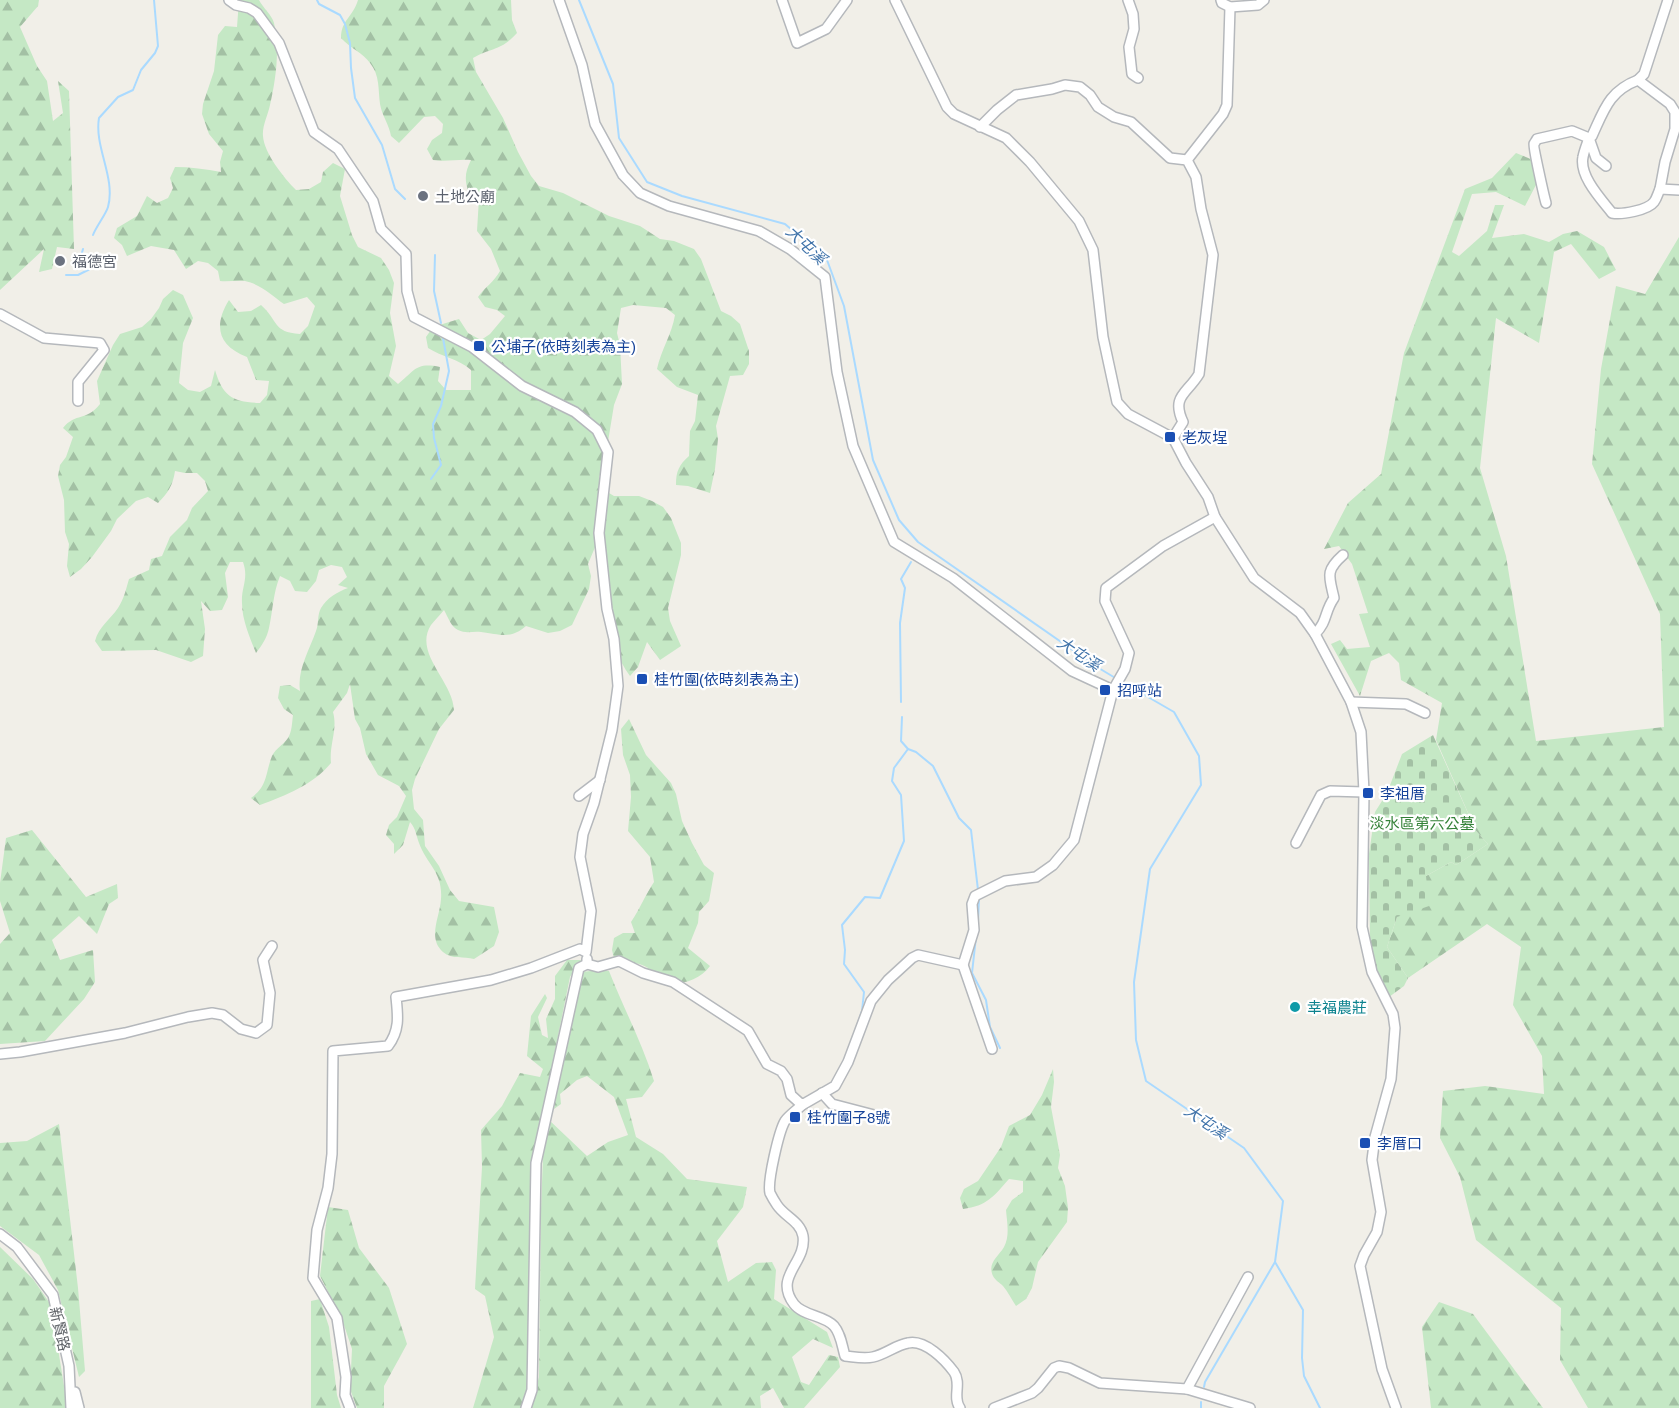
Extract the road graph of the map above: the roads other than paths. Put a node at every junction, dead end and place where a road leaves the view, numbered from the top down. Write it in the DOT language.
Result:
graph roads {
  1 [pos="229,0"];
  2 [pos="559,0"];
  3 [pos="782,0"];
  4 [pos="847,0"];
  5 [pos="895,0"];
  6 [pos="1128,0"];
  7 [pos="1221,0"];
  8 [pos="1264,0"];
  9 [pos="1668,0"];
  10 [pos="1230,7"];
  11 [pos="1138,78"];
  12 [pos="1638,80"];
  13 [pos="980,127"];
  14 [pos="1589,138"];
  15 [pos="1187,159"];
  16 [pos="1606,166"];
  17 [pos="1660,189"];
  18 [pos="1679,190"];
  19 [pos="1546,203"];
  20 [pos="0,314"];
  21 [pos="78,401"];
  22 [pos="1173,438"];
  23 [pos="1215,517"];
  24 [pos="1343,555"];
  25 [pos="1315,634"];
  26 [pos="1114,688"];
  27 [pos="1351,702"];
  28 [pos="1425,713"];
  29 [pos="600,780"];
  30 [pos="1364,792"];
  31 [pos="579,796"];
  32 [pos="1296,843"];
  33 [pos="272,946"];
  34 [pos="586,952"];
  35 [pos="587,963"];
  36 [pos="963,965"];
  37 [pos="992,1049"];
  38 [pos="0,1054"];
  39 [pos="822,1093"];
  40 [pos="802,1105"];
  41 [pos="878,1116"];
  42 [pos="0,1234"];
  43 [pos="1248,1277"];
  44 [pos="69,1366"];
  45 [pos="1187,1389"];
  46 [pos="71,1408"];
  47 [pos="79,1408"];
  48 [pos="350,1408"];
  49 [pos="526,1408"];
  50 [pos="960,1408"];
  51 [pos="994,1408"];
  52 [pos="1251,1408"];
  53 [pos="1396,1408"];
  1 -- 29 [label="street"];
  2 -- 26 [label="street"];
  3 -- 4 [label="street"];
  5 -- 13 [label="street"];
  6 -- 11 [label="street"];
  7 -- 10 [label="street"];
  8 -- 10 [label="street"];
  9 -- 12 [label="street"];
  10 -- 15 [label="street"];
  12 -- 14 [label="street"];
  12 -- 17 [label="street"];
  13 -- 15 [label="street"];
  13 -- 22 [label="street"];
  14 -- 16 [label="street"];
  14 -- 17 [label="street"];
  14 -- 19 [label="street"];
  15 -- 22 [label="street"];
  17 -- 18 [label="street"];
  20 -- 21 [label="street"];
  22 -- 23 [label="street"];
  23 -- 25 [label="street"];
  23 -- 26 [label="street"];
  24 -- 25 [label="street"];
  25 -- 27 [label="street"];
  26 -- 36 [label="street"];
  27 -- 28 [label="street"];
  27 -- 30 [label="street"];
  29 -- 31 [label="street"];
  29 -- 34 [label="street"];
  30 -- 32 [label="street"];
  30 -- 53 [label="street"];
  33 -- 38 [label="street"];
  34 -- 35 [label="street"];
  34 -- 48 [label="street"];
  35 -- 40 [label="street"];
  35 -- 49 [label="street"];
  36 -- 37 [label="street"];
  36 -- 39 [label="street"];
  39 -- 40 [label="street"];
  39 -- 41 [label="street"];
  40 -- 50 [label="street"];
  42 -- 44 [label="street, 新賢路"];
  43 -- 45 [label="street"];
  44 -- 46 [label="street, 新賢路"];
  44 -- 47 [label="street"];
  45 -- 51 [label="street"];
  45 -- 52 [label="street"];
}
